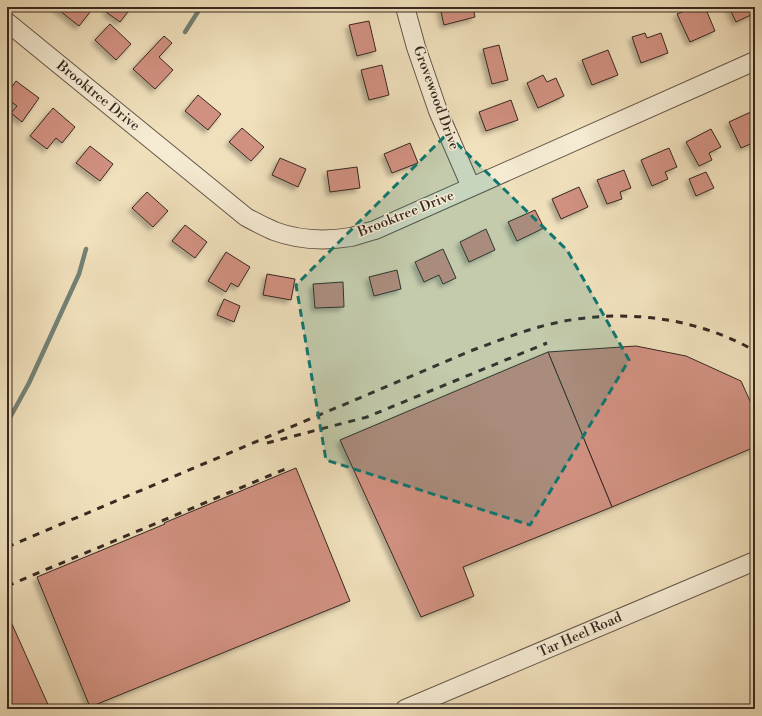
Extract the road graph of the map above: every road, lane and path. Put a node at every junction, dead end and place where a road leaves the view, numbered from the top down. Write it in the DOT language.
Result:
graph roads {
  1 [pos="405,7"];
  2 [pos="7,22"];
  3 [pos="755,61"];
  4 [pos="471,187"];
  5 [pos="755,561"];
  6 [pos="405,709"];
  1 -- 4 [label="street, Grovewood Drive"];
  2 -- 4 [label="street, Brooktree Drive"];
  3 -- 4 [label="street, Brooktree Drive"];
  5 -- 6 [label="street, Tar Heel Road"];
}
